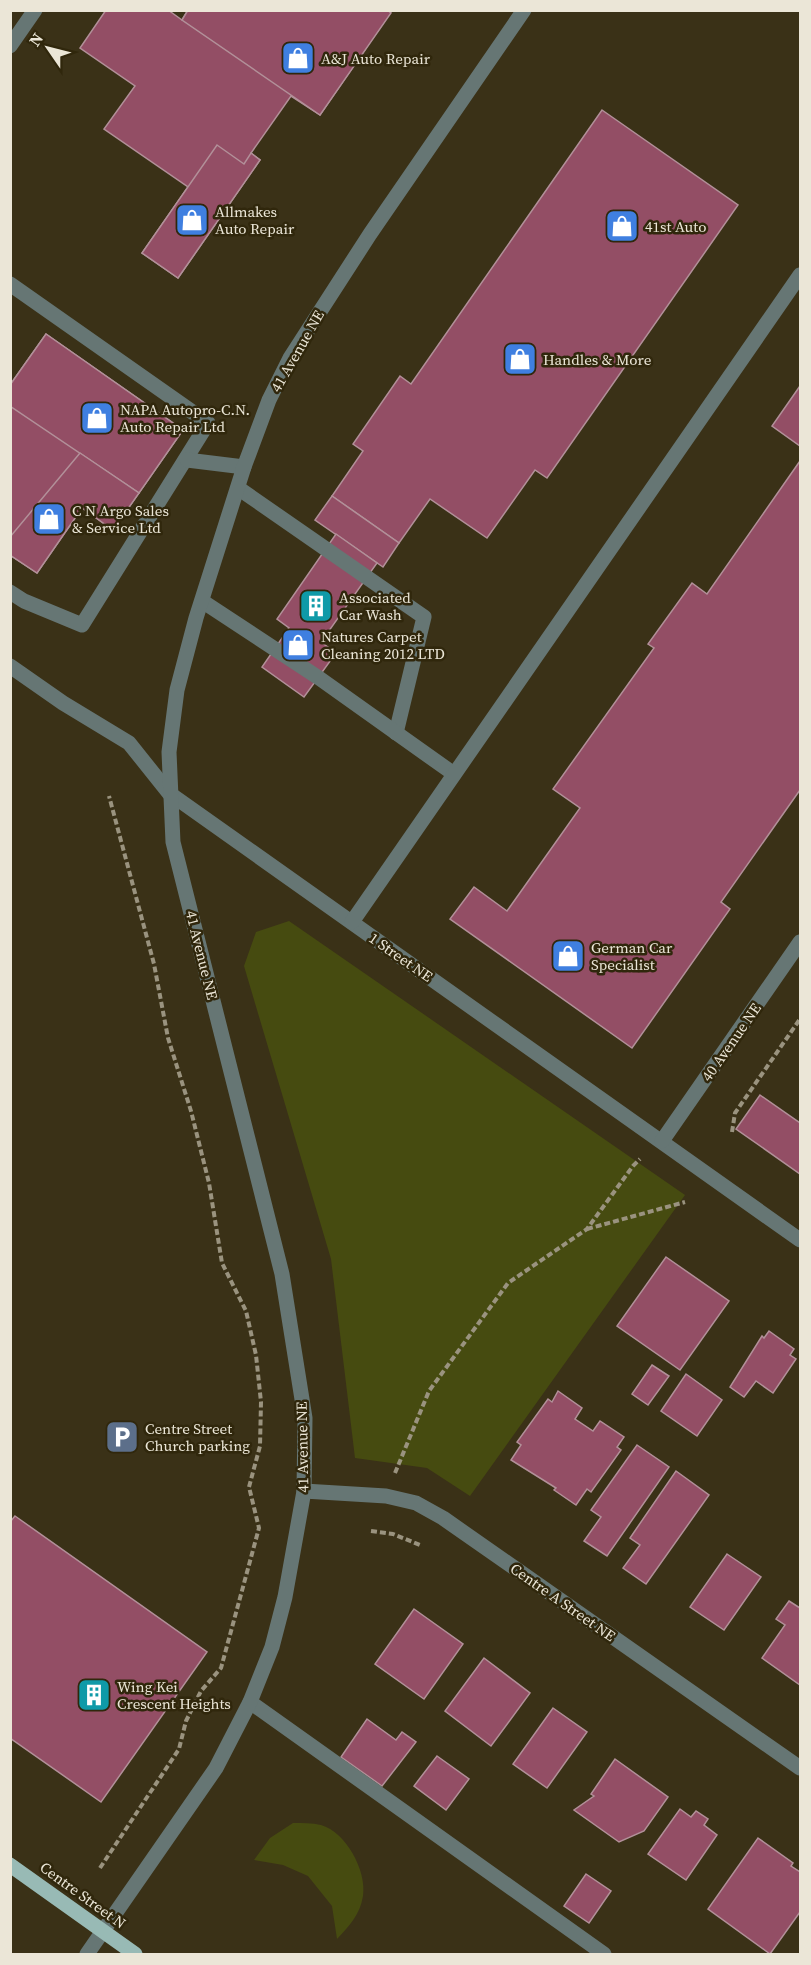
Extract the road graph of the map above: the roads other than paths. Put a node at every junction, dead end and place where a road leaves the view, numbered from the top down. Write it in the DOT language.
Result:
graph roads {
  1 [pos="35,10"];
  2 [pos="524,10"];
  3 [pos="10,46"];
  4 [pos="801,275"];
  5 [pos="10,284"];
  6 [pos="187,460"];
  7 [pos="244,467"];
  8 [pos="238,488"];
  9 [pos="10,592"];
  10 [pos="202,601"];
  11 [pos="10,666"];
  12 [pos="396,733"];
  13 [pos="454,774"];
  14 [pos="169,792"];
  15 [pos="351,922"];
  16 [pos="801,942"];
  17 [pos="662,1141"];
  18 [pos="801,1239"];
  19 [pos="304,1491"];
  20 [pos="250,1702"];
  21 [pos="801,1768"];
  22 [pos="10,1865"];
  23 [pos="103,1932"];
  24 [pos="87,1954"];
  25 [pos="135,1954"];
  26 [pos="604,1954"];
  1 -- 3 [label="street"];
  2 -- 7 [label="street, 41 Avenue NE"];
  4 -- 13 [label="street"];
  5 -- 6 [label="street"];
  6 -- 7 [label="street"];
  6 -- 9 [label="street"];
  7 -- 8 [label="street, 41 Avenue NE"];
  8 -- 10 [label="street, 41 Avenue NE"];
  8 -- 12 [label="street"];
  10 -- 12 [label="street"];
  10 -- 14 [label="street, 41 Avenue NE"];
  11 -- 14 [label="street, 1 Street NE"];
  12 -- 13 [label="street"];
  13 -- 15 [label="street"];
  14 -- 15 [label="street, 1 Street NE"];
  14 -- 19 [label="street, 41 Avenue NE"];
  15 -- 17 [label="street, 1 Street NE"];
  16 -- 17 [label="street, 40 Avenue NE"];
  17 -- 18 [label="street, 1 Street NE"];
  19 -- 20 [label="street, 41 Avenue NE"];
  19 -- 21 [label="street, Centre A Street NE"];
  20 -- 23 [label="street, 41 Avenue NE"];
  20 -- 26 [label="street"];
  22 -- 23 [label="main road, Centre Street N"];
  23 -- 24 [label="street, 41 Avenue NE"];
  23 -- 25 [label="main road, Centre Street N"];
}
